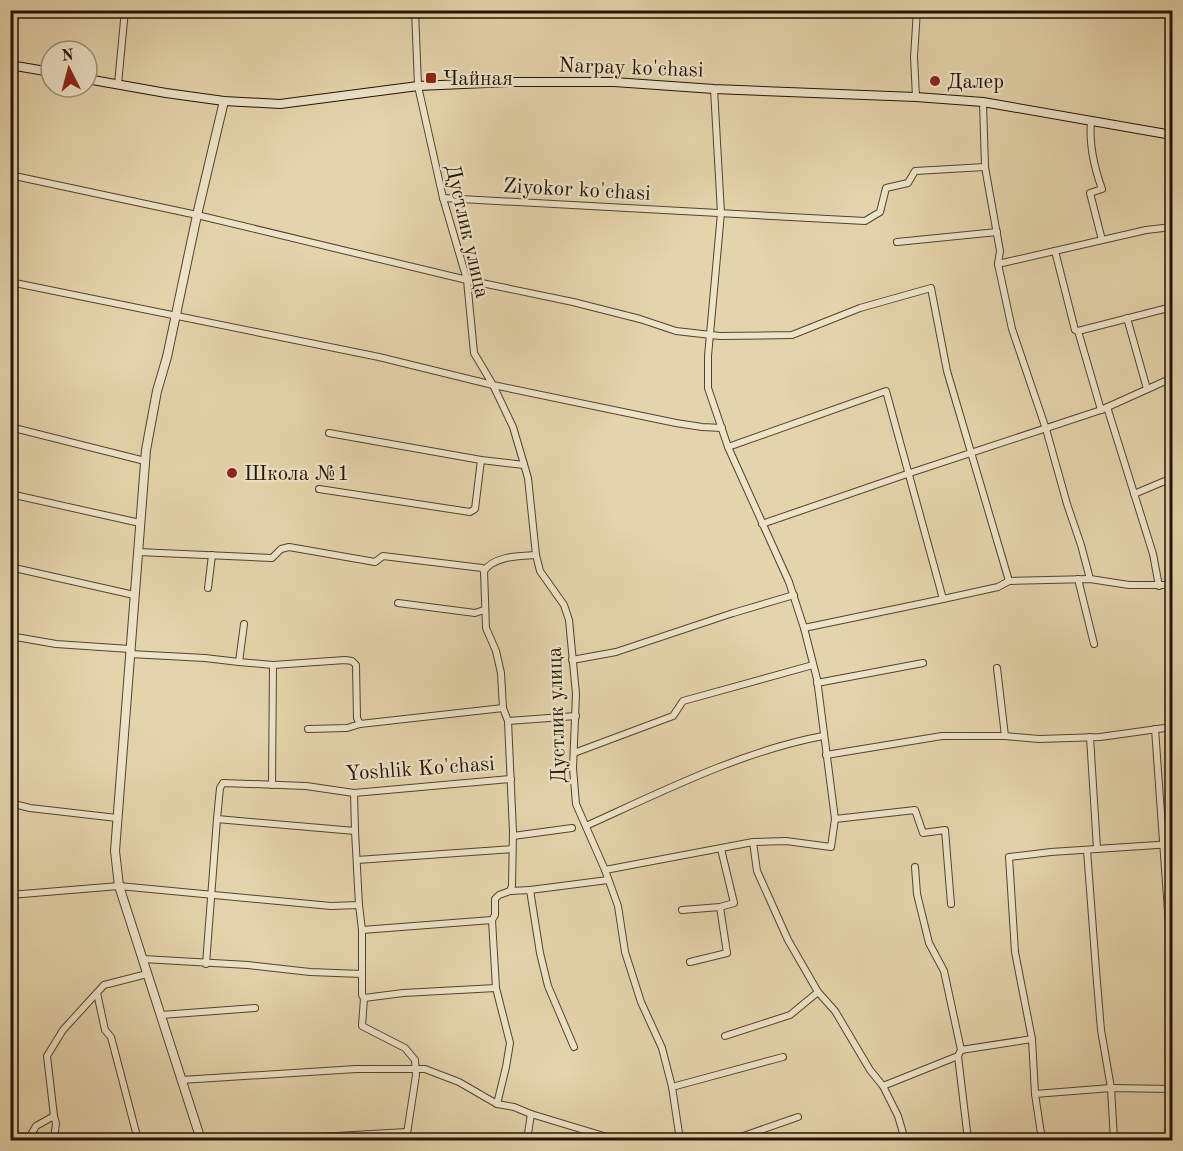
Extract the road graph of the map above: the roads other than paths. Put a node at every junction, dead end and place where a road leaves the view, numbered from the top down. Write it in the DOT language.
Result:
graph roads {
  1 [pos="125,10"];
  2 [pos="415,10"];
  3 [pos="917,10"];
  4 [pos="10,65"];
  5 [pos="39,70"];
  6 [pos="99,81"];
  7 [pos="118,84"];
  8 [pos="418,86"];
  9 [pos="714,89"];
  10 [pos="915,97"];
  11 [pos="224,101"];
  12 [pos="982,102"];
  13 [pos="1091,120"];
  14 [pos="1173,135"];
  15 [pos="985,167"];
  16 [pos="10,175"];
  17 [pos="443,198"];
  18 [pos="721,213"];
  19 [pos="196,215"];
  20 [pos="1173,227"];
  21 [pos="997,232"];
  22 [pos="1102,240"];
  23 [pos="897,242"];
  24 [pos="1054,251"];
  25 [pos="998,264"];
  26 [pos="467,280"];
  27 [pos="10,282"];
  28 [pos="1173,307"];
  29 [pos="175,314"];
  30 [pos="1127,318"];
  31 [pos="1078,332"];
  32 [pos="711,335"];
  33 [pos="1173,378"];
  34 [pos="493,385"];
  35 [pos="1147,389"];
  36 [pos="1104,409"];
  37 [pos="10,427"];
  38 [pos="722,428"];
  39 [pos="1046,429"];
  40 [pos="329,433"];
  41 [pos="728,447"];
  42 [pos="971,453"];
  43 [pos="481,460"];
  44 [pos="144,461"];
  45 [pos="524,465"];
  46 [pos="909,473"];
  47 [pos="1173,478"];
  48 [pos="319,489"];
  49 [pos="10,494"];
  50 [pos="1134,494"];
  51 [pos="140,523"];
  52 [pos="762,524"];
  53 [pos="138,552"];
  54 [pos="212,555"];
  55 [pos="536,555"];
  56 [pos="10,567"];
  57 [pos="484,571"];
  58 [pos="1078,579"];
  59 [pos="1090,579"];
  60 [pos="1009,581"];
  61 [pos="1173,585"];
  62 [pos="1159,586"];
  63 [pos="208,588"];
  64 [pos="135,595"];
  65 [pos="794,595"];
  66 [pos="943,599"];
  67 [pos="398,603"];
  68 [pos="484,610"];
  69 [pos="244,624"];
  70 [pos="804,628"];
  71 [pos="10,636"];
  72 [pos="1094,644"];
  73 [pos="130,652"];
  74 [pos="572,660"];
  75 [pos="239,662"];
  76 [pos="923,663"];
  77 [pos="813,664"];
  78 [pos="273,665"];
  79 [pos="997,668"];
  80 [pos="818,683"];
  81 [pos="503,708"];
  82 [pos="576,716"];
  83 [pos="508,721"];
  84 [pos="360,724"];
  85 [pos="1173,727"];
  86 [pos="308,729"];
  87 [pos="1155,729"];
  88 [pos="823,736"];
  89 [pos="1005,736"];
  90 [pos="1090,737"];
  91 [pos="574,753"];
  92 [pos="826,755"];
  93 [pos="511,779"];
  94 [pos="272,785"];
  95 [pos="354,793"];
  96 [pos="10,803"];
  97 [pos="117,818"];
  98 [pos="217,819"];
  99 [pos="835,819"];
  100 [pos="586,826"];
  101 [pos="572,828"];
  102 [pos="355,831"];
  103 [pos="513,836"];
  104 [pos="753,842"];
  105 [pos="1173,844"];
  106 [pos="1165,845"];
  107 [pos="512,849"];
  108 [pos="721,849"];
  109 [pos="1097,849"];
  110 [pos="1087,850"];
  111 [pos="357,860"];
  112 [pos="915,867"];
  113 [pos="605,870"];
  114 [pos="608,880"];
  115 [pos="119,886"];
  116 [pos="530,890"];
  117 [pos="510,891"];
  118 [pos="10,895"];
  119 [pos="210,895"];
  120 [pos="951,904"];
  121 [pos="359,905"];
  122 [pos="720,907"];
  123 [pos="682,910"];
  124 [pos="492,920"];
  125 [pos="362,930"];
  126 [pos="143,959"];
  127 [pos="690,962"];
  128 [pos="206,964"];
  129 [pos="1173,968"];
  130 [pos="147,974"];
  131 [pos="362,974"];
  132 [pos="496,988"];
  133 [pos="818,992"];
  134 [pos="97,993"];
  135 [pos="364,998"];
  136 [pos="255,1008"];
  137 [pos="161,1015"];
  138 [pos="725,1036"];
  139 [pos="1032,1039"];
  140 [pos="574,1047"];
  141 [pos="960,1053"];
  142 [pos="783,1057"];
  143 [pos="415,1068"];
  144 [pos="181,1080"];
  145 [pos="883,1086"];
  146 [pos="672,1087"];
  147 [pos="1112,1088"];
  148 [pos="1173,1089"];
  149 [pos="1035,1094"];
  150 [pos="497,1104"];
  151 [pos="531,1114"];
  152 [pos="54,1116"];
  153 [pos="798,1118"];
  154 [pos="407,1132"];
  155 [pos="28,1140"];
  156 [pos="54,1140"];
  157 [pos="138,1140"];
  158 [pos="201,1140"];
  159 [pos="266,1140"];
  160 [pos="406,1140"];
  161 [pos="527,1140"];
  162 [pos="617,1140"];
  163 [pos="644,1140"];
  164 [pos="651,1140"];
  165 [pos="678,1140"];
  166 [pos="732,1140"];
  167 [pos="905,1140"];
  168 [pos="968,1140"];
  169 [pos="1042,1140"];
  170 [pos="1114,1140"];
  1 -- 7 [label="street"];
  2 -- 8 [label="street, Дустлик улица"];
  3 -- 10 [label="street"];
  4 -- 5 [label="main road"];
  6 -- 7 [label="main road, Narpay ko'chasi"];
  7 -- 11 [label="main road, Narpay ko'chasi"];
  8 -- 9 [label="main road, Narpay ko'chasi"];
  8 -- 11 [label="main road, Narpay ko'chasi"];
  8 -- 17 [label="street, Дустлик улица"];
  9 -- 10 [label="main road, Narpay ko'chasi"];
  9 -- 18 [label="street"];
  10 -- 12 [label="main road, Narpay ko'chasi"];
  11 -- 19 [label="street"];
  12 -- 13 [label="main road, Narpay ko'chasi"];
  12 -- 15 [label="street"];
  13 -- 14 [label="main road, Narpay ko'chasi"];
  13 -- 22 [label="street"];
  15 -- 18 [label="street, Ziyokor ko'chasi"];
  15 -- 21 [label="street"];
  16 -- 19 [label="street"];
  17 -- 18 [label="street, Ziyokor ko'chasi"];
  17 -- 26 [label="street, Дустлик улица"];
  18 -- 32 [label="street"];
  19 -- 26 [label="street"];
  19 -- 29 [label="street"];
  20 -- 22 [label="street"];
  21 -- 23 [label="street"];
  21 -- 25 [label="street"];
  22 -- 24 [label="street"];
  24 -- 25 [label="street"];
  24 -- 31 [label="street"];
  25 -- 39 [label="street"];
  26 -- 32 [label="street"];
  26 -- 34 [label="street, Дустлик улица"];
  27 -- 29 [label="street"];
  28 -- 30 [label="street"];
  29 -- 34 [label="street"];
  29 -- 44 [label="street"];
  30 -- 31 [label="street"];
  30 -- 35 [label="street"];
  31 -- 36 [label="street"];
  32 -- 38 [label="street"];
  32 -- 42 [label="street"];
  33 -- 35 [label="street"];
  34 -- 38 [label="street"];
  34 -- 45 [label="street, Дустлик улица"];
  35 -- 36 [label="street"];
  36 -- 39 [label="street"];
  36 -- 50 [label="street"];
  37 -- 44 [label="street"];
  38 -- 41 [label="street"];
  39 -- 42 [label="street"];
  39 -- 59 [label="street"];
  40 -- 43 [label="street"];
  41 -- 46 [label="street"];
  41 -- 52 [label="street"];
  42 -- 46 [label="street"];
  42 -- 60 [label="street"];
  43 -- 45 [label="street"];
  43 -- 48 [label="street"];
  44 -- 51 [label="street"];
  45 -- 55 [label="street, Дустлик улица"];
  46 -- 52 [label="street"];
  46 -- 66 [label="street"];
  47 -- 50 [label="street"];
  49 -- 51 [label="street"];
  50 -- 62 [label="street"];
  51 -- 53 [label="street"];
  52 -- 65 [label="street"];
  53 -- 54 [label="street"];
  53 -- 64 [label="street"];
  54 -- 57 [label="street"];
  54 -- 63 [label="street"];
  55 -- 57 [label="street"];
  55 -- 74 [label="street, Дустлик улица"];
  56 -- 64 [label="street"];
  57 -- 68 [label="street"];
  58 -- 59 [label="street"];
  58 -- 60 [label="street"];
  58 -- 72 [label="street"];
  59 -- 62 [label="street"];
  60 -- 66 [label="street"];
  61 -- 62 [label="street"];
  64 -- 73 [label="street"];
  65 -- 70 [label="street"];
  65 -- 74 [label="street"];
  66 -- 70 [label="street"];
  67 -- 68 [label="street"];
  68 -- 81 [label="street"];
  69 -- 75 [label="street"];
  70 -- 77 [label="street"];
  71 -- 73 [label="street"];
  73 -- 75 [label="street"];
  73 -- 97 [label="street"];
  74 -- 82 [label="street, Дустлик улица"];
  75 -- 78 [label="street"];
  76 -- 80 [label="street"];
  77 -- 80 [label="street"];
  77 -- 91 [label="street"];
  78 -- 84 [label="street"];
  78 -- 94 [label="street"];
  79 -- 89 [label="street"];
  80 -- 88 [label="street"];
  81 -- 83 [label="street"];
  81 -- 84 [label="street"];
  82 -- 83 [label="street"];
  82 -- 91 [label="street, Дустлик улица"];
  83 -- 93 [label="street"];
  84 -- 86 [label="street"];
  85 -- 87 [label="street"];
  87 -- 90 [label="street"];
  87 -- 106 [label="street"];
  88 -- 92 [label="street"];
  88 -- 100 [label="street"];
  89 -- 90 [label="street"];
  89 -- 92 [label="street"];
  90 -- 109 [label="street"];
  91 -- 100 [label="street, Дустлик улица"];
  92 -- 99 [label="street"];
  93 -- 95 [label="street, Yoshlik Ko'chasi"];
  93 -- 103 [label="street"];
  94 -- 95 [label="street, Yoshlik Ko'chasi"];
  94 -- 98 [label="street, Yoshlik Ko'chasi"];
  95 -- 102 [label="street"];
  96 -- 97 [label="street"];
  97 -- 115 [label="street"];
  98 -- 102 [label="street"];
  98 -- 119 [label="street"];
  99 -- 104 [label="street"];
  99 -- 120 [label="street"];
  100 -- 113 [label="street, Дустлик улица"];
  101 -- 103 [label="street"];
  102 -- 111 [label="street"];
  103 -- 107 [label="street"];
  104 -- 108 [label="street"];
  104 -- 133 [label="street"];
  105 -- 106 [label="street"];
  106 -- 109 [label="street"];
  106 -- 129 [label="street"];
  107 -- 111 [label="street"];
  107 -- 117 [label="street"];
  108 -- 113 [label="street"];
  108 -- 122 [label="street"];
  109 -- 110 [label="street"];
  110 -- 139 [label="street"];
  110 -- 147 [label="street"];
  111 -- 121 [label="street"];
  112 -- 141 [label="street"];
  113 -- 114 [label="street, Дустлик улица"];
  114 -- 116 [label="street"];
  114 -- 146 [label="street, Дустлик улица"];
  115 -- 118 [label="street"];
  115 -- 119 [label="street"];
  115 -- 126 [label="street"];
  116 -- 117 [label="street"];
  116 -- 140 [label="street"];
  117 -- 124 [label="street"];
  119 -- 121 [label="street"];
  119 -- 128 [label="street"];
  121 -- 125 [label="street"];
  122 -- 123 [label="street"];
  122 -- 127 [label="street"];
  124 -- 125 [label="street"];
  124 -- 132 [label="street"];
  125 -- 131 [label="street"];
  126 -- 128 [label="street"];
  126 -- 130 [label="street"];
  128 -- 131 [label="street"];
  130 -- 134 [label="street"];
  130 -- 137 [label="street"];
  131 -- 135 [label="street"];
  132 -- 135 [label="street"];
  132 -- 150 [label="street"];
  133 -- 138 [label="street"];
  133 -- 145 [label="street"];
  134 -- 152 [label="street"];
  134 -- 157 [label="street"];
  135 -- 143 [label="street"];
  136 -- 137 [label="street"];
  137 -- 144 [label="street"];
  139 -- 141 [label="street"];
  139 -- 149 [label="street"];
  141 -- 145 [label="street"];
  141 -- 168 [label="street"];
  142 -- 146 [label="street"];
  143 -- 144 [label="street"];
  143 -- 150 [label="street"];
  143 -- 154 [label="street"];
  144 -- 158 [label="street"];
  145 -- 167 [label="street"];
  146 -- 165 [label="street, Дустлик улица"];
  147 -- 148 [label="street"];
  147 -- 149 [label="street"];
  147 -- 170 [label="street"];
  149 -- 169 [label="street"];
  150 -- 151 [label="street"];
  151 -- 161 [label="street"];
  151 -- 162 [label="street"];
  152 -- 155 [label="street"];
  152 -- 156 [label="street"];
  153 -- 166 [label="street"];
  154 -- 159 [label="street"];
  154 -- 160 [label="street"];
  163 -- 164 [label="street"];
}
